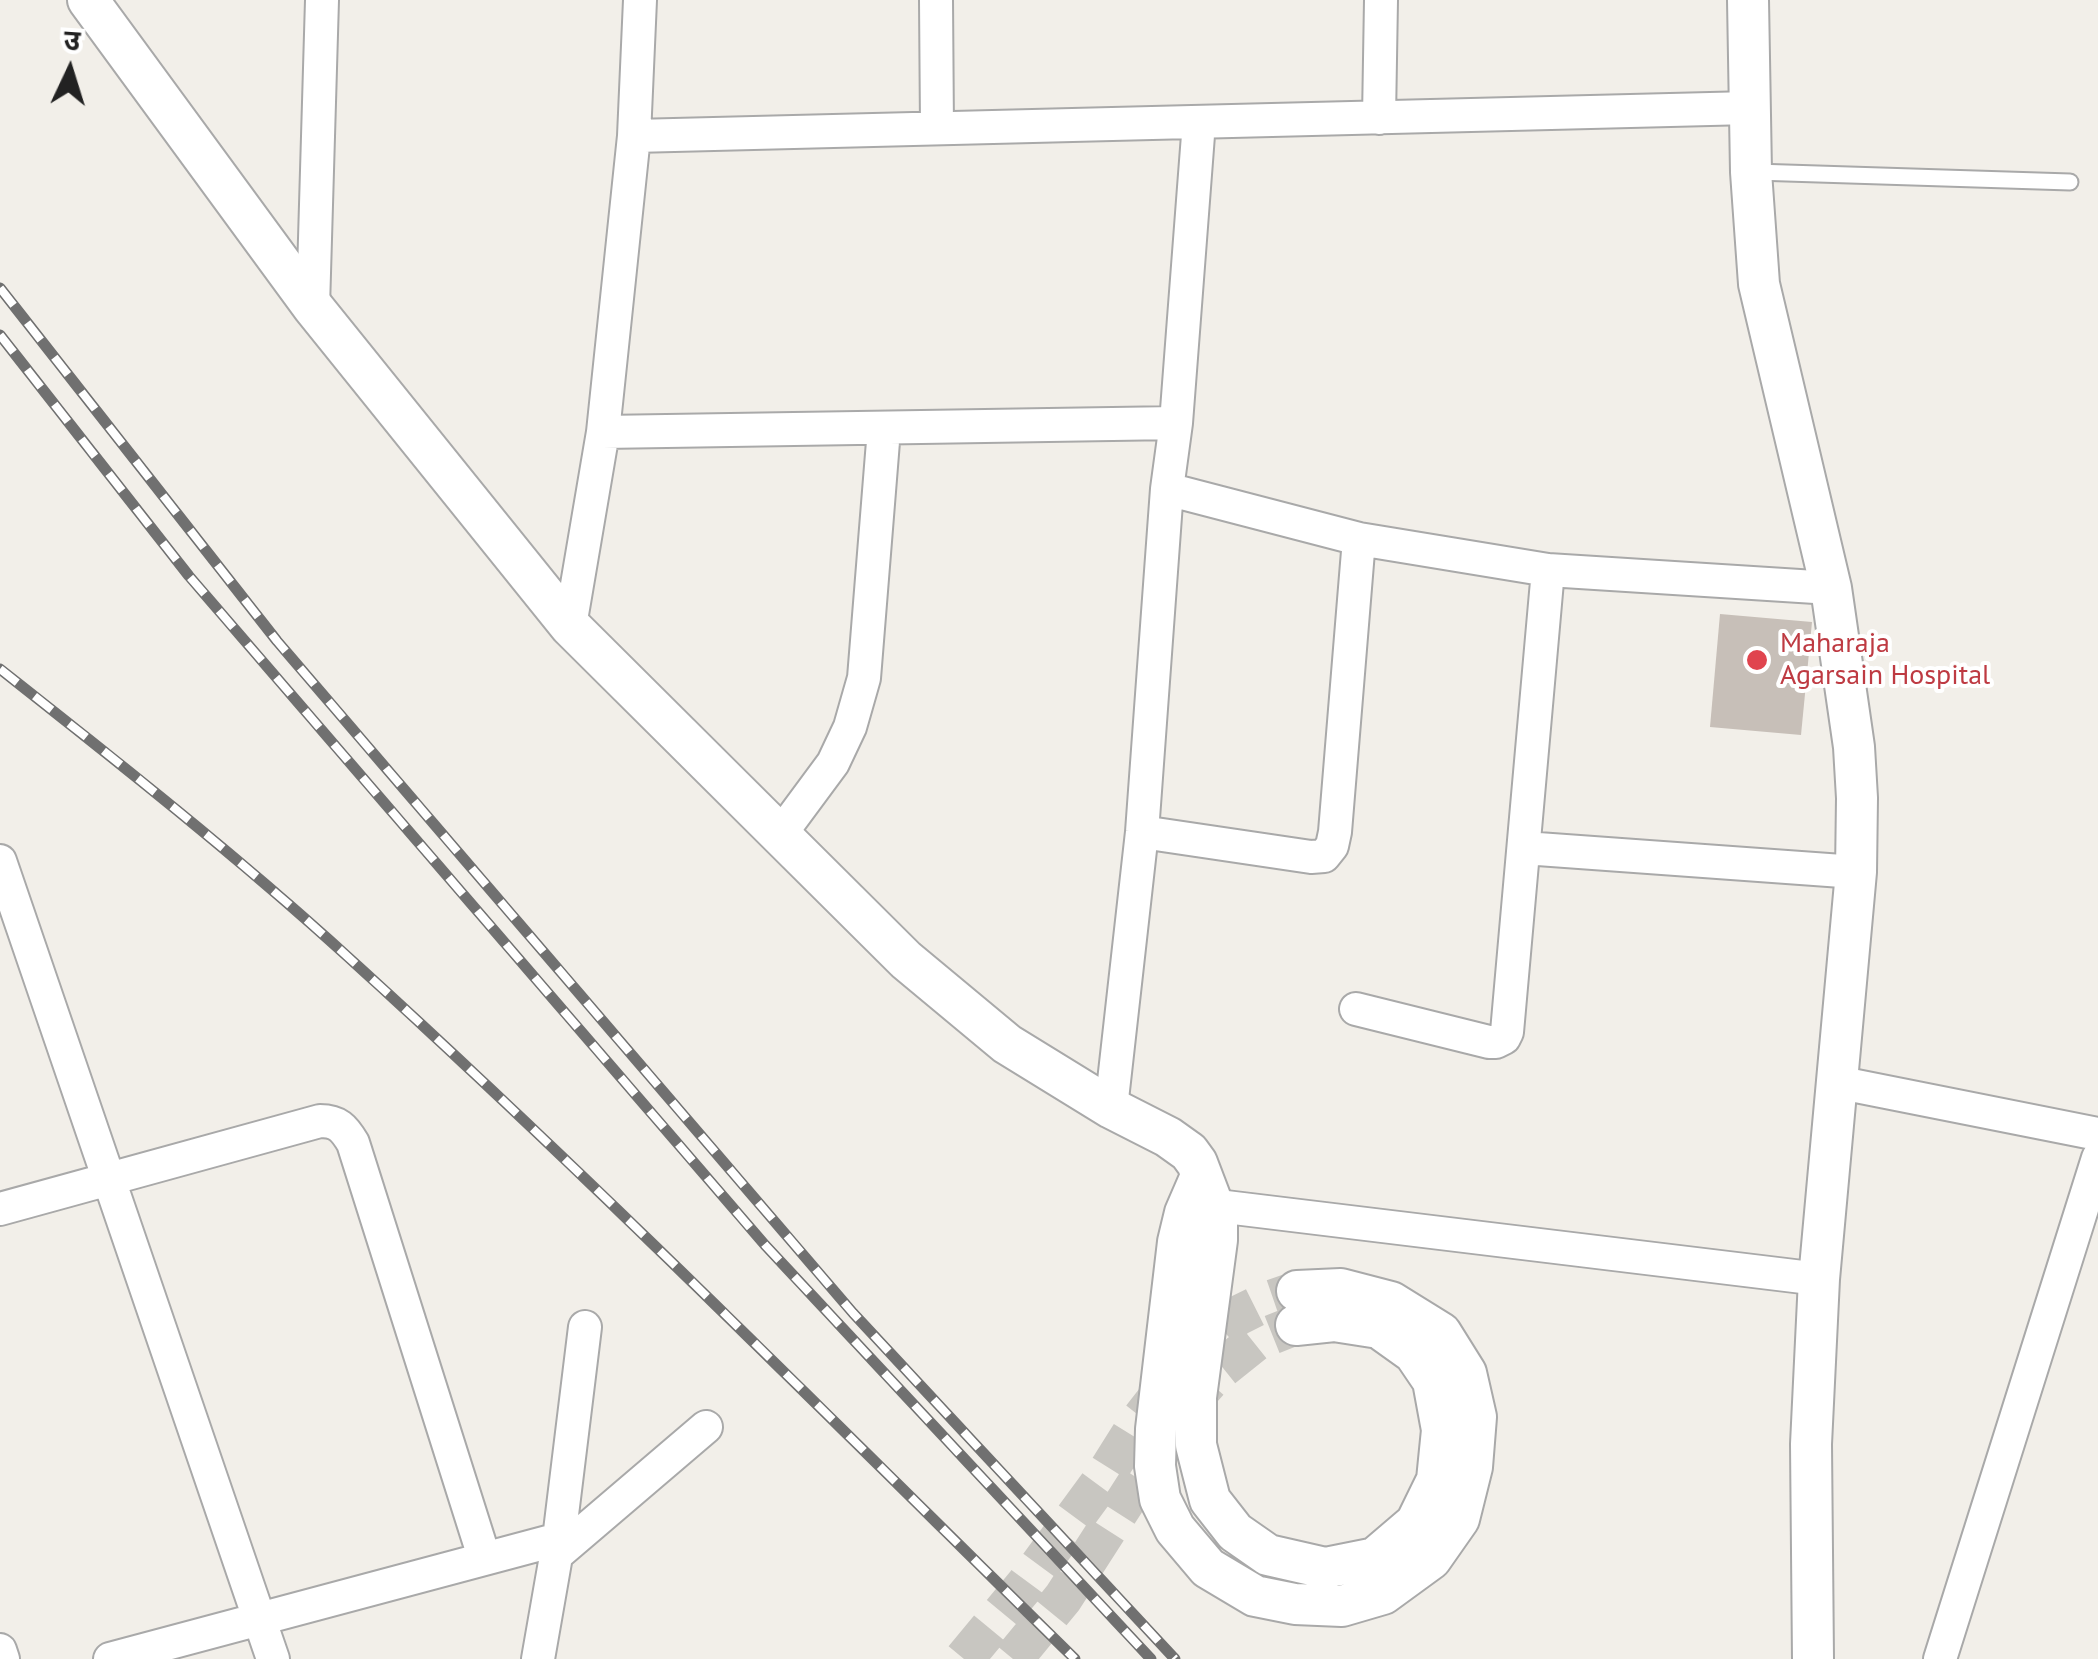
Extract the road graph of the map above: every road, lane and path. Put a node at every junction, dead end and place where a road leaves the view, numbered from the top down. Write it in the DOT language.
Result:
graph roads {
  1 [pos="88,0"];
  2 [pos="322,0"];
  3 [pos="640,0"];
  4 [pos="936,0"];
  5 [pos="1381,0"];
  6 [pos="1748,0"];
  7 [pos="1750,108"];
  8 [pos="1379,118"];
  9 [pos="1199,122"];
  10 [pos="938,128"];
  11 [pos="634,136"];
  12 [pos="1751,172"];
  13 [pos="2070,182"];
  14 [pos="313,307"];
  15 [pos="1176,424"];
  16 [pos="884,428"];
  17 [pos="603,432"];
  18 [pos="1167,489"];
  19 [pos="1360,539"];
  20 [pos="1548,570"];
  21 [pos="1831,588"];
  22 [pos="570,626"];
  23 [pos="1142,832"];
  24 [pos="779,836"];
  25 [pos="1524,848"];
  26 [pos="0,861"];
  27 [pos="1856,872"];
  28 [pos="1356,1009"];
  29 [pos="1836,1082"];
  30 [pos="1111,1108"];
  31 [pos="2098,1134"];
  32 [pos="2098,1158"];
  33 [pos="110,1180"];
  34 [pos="1201,1195"];
  35 [pos="0,1209"];
  36 [pos="1819,1279"];
  37 [pos="1297,1308"];
  38 [pos="585,1327"];
  39 [pos="706,1427"];
  40 [pos="557,1547"];
  41 [pos="484,1558"];
  42 [pos="261,1619"];
  43 [pos="0,1650"];
  44 [pos="3,1659"];
  45 [pos="110,1659"];
  46 [pos="273,1659"];
  47 [pos="538,1659"];
  48 [pos="1813,1659"];
  49 [pos="1940,1659"];
  1 -- 14 [label="street"];
  2 -- 14 [label="street"];
  3 -- 11 [label="street"];
  4 -- 10 [label="street"];
  5 -- 8 [label="street"];
  6 -- 7 [label="street"];
  7 -- 8 [label="street"];
  7 -- 12 [label="street"];
  8 -- 9 [label="street"];
  9 -- 10 [label="street"];
  9 -- 15 [label="street"];
  10 -- 11 [label="street"];
  11 -- 17 [label="street"];
  12 -- 13 [label="lane"];
  12 -- 21 [label="street"];
  14 -- 22 [label="street"];
  15 -- 16 [label="street"];
  15 -- 18 [label="street"];
  16 -- 17 [label="street"];
  16 -- 24 [label="street"];
  17 -- 22 [label="street"];
  18 -- 19 [label="street"];
  18 -- 23 [label="street"];
  19 -- 20 [label="street"];
  19 -- 23 [label="street"];
  20 -- 21 [label="street"];
  20 -- 25 [label="street"];
  21 -- 27 [label="street"];
  22 -- 24 [label="street"];
  23 -- 30 [label="street"];
  24 -- 30 [label="street"];
  25 -- 27 [label="street"];
  25 -- 28 [label="street"];
  26 -- 33 [label="street"];
  27 -- 29 [label="street"];
  29 -- 31 [label="street"];
  29 -- 36 [label="street"];
  30 -- 34 [label="street"];
  32 -- 49 [label="street"];
  33 -- 35 [label="street"];
  33 -- 41 [label="street"];
  33 -- 42 [label="street"];
  34 -- 36 [label="street"];
  34 -- 37 [label="street"];
  36 -- 48 [label="street"];
  38 -- 40 [label="street"];
  39 -- 40 [label="street"];
  40 -- 41 [label="street"];
  40 -- 47 [label="street"];
  41 -- 42 [label="street"];
  42 -- 45 [label="street"];
  42 -- 46 [label="street"];
  43 -- 44 [label="street"];
}
